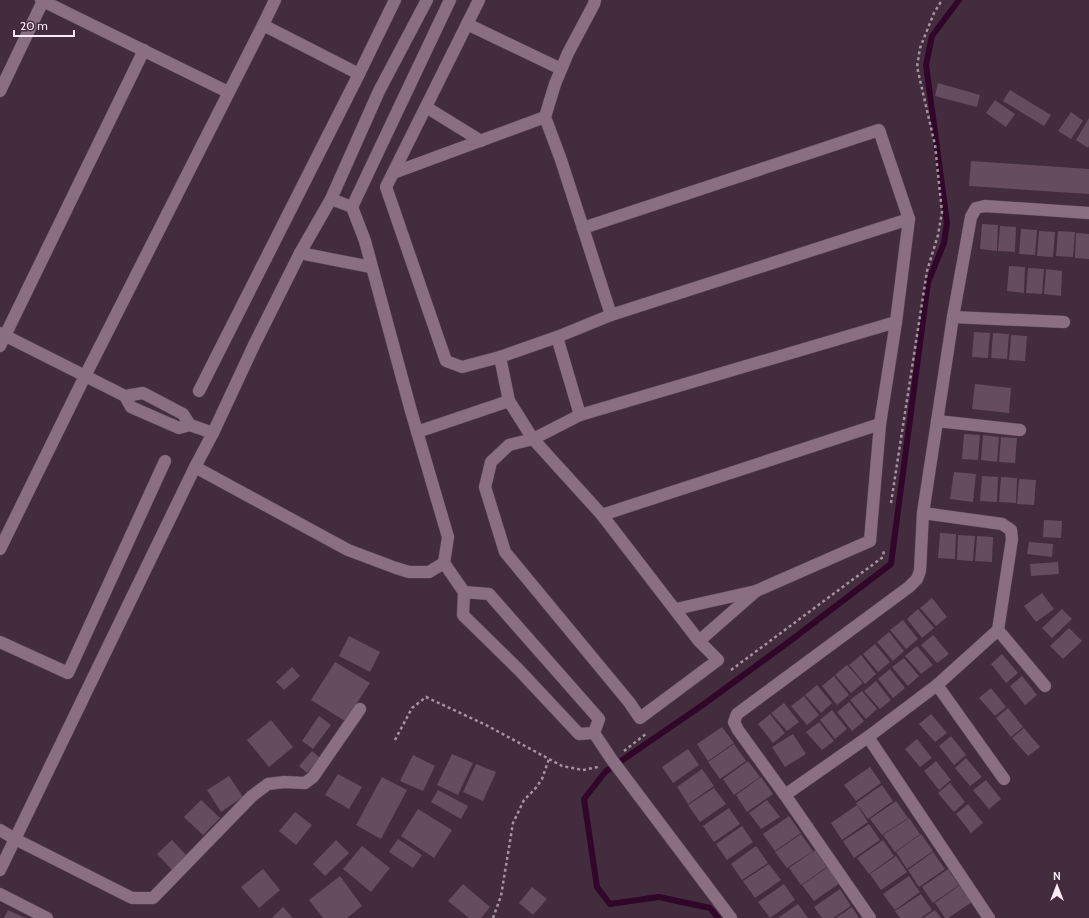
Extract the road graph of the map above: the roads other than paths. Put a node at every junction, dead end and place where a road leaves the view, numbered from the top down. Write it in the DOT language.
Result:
graph roads {
  1 [pos="42,0"];
  2 [pos="275,0"];
  3 [pos="395,0"];
  4 [pos="427,0"];
  5 [pos="450,0"];
  6 [pos="479,0"];
  7 [pos="594,0"];
  8 [pos="467,24"];
  9 [pos="263,25"];
  10 [pos="144,50"];
  11 [pos="561,69"];
  12 [pos="360,74"];
  13 [pos="0,91"];
  14 [pos="228,92"];
  15 [pos="426,107"];
  16 [pos="545,117"];
  17 [pos="480,141"];
  18 [pos="393,174"];
  19 [pos="331,199"];
  20 [pos="352,207"];
  21 [pos="1089,213"];
  22 [pos="909,219"];
  23 [pos="583,228"];
  24 [pos="300,253"];
  25 [pos="371,267"];
  26 [pos="611,315"];
  27 [pos="953,317"];
  28 [pos="896,322"];
  29 [pos="1064,322"];
  30 [pos="557,337"];
  31 [pos="2,338"];
  32 [pos="500,357"];
  33 [pos="85,376"];
  34 [pos="199,391"];
  35 [pos="125,396"];
  36 [pos="509,401"];
  37 [pos="580,414"];
  38 [pos="937,421"];
  39 [pos="880,424"];
  40 [pos="190,425"];
  41 [pos="1020,430"];
  42 [pos="417,432"];
  43 [pos="213,433"];
  44 [pos="533,439"];
  45 [pos="165,461"];
  46 [pos="195,467"];
  47 [pos="923,513"];
  48 [pos="602,515"];
  49 [pos="0,549"];
  50 [pos="444,563"];
  51 [pos="756,591"];
  52 [pos="464,592"];
  53 [pos="676,609"];
  54 [pos="998,630"];
  55 [pos="699,641"];
  56 [pos="0,642"];
  57 [pos="937,685"];
  58 [pos="1045,686"];
  59 [pos="360,709"];
  60 [pos="594,733"];
  61 [pos="868,737"];
  62 [pos="1004,779"];
  63 [pos="786,795"];
  64 [pos="0,830"];
  65 [pos="14,839"];
  66 [pos="0,870"];
  67 [pos="0,894"];
  68 [pos="47,918"];
  69 [pos="731,918"];
  70 [pos="870,918"];
  71 [pos="989,918"];
  1 -- 10 [label="street"];
  1 -- 13 [label="street"];
  2 -- 9 [label="street"];
  3 -- 12 [label="street"];
  4 -- 19 [label="street"];
  5 -- 20 [label="street"];
  6 -- 8 [label="street"];
  7 -- 11 [label="street"];
  8 -- 11 [label="street"];
  8 -- 15 [label="street"];
  9 -- 12 [label="street"];
  9 -- 14 [label="street"];
  10 -- 14 [label="street"];
  10 -- 31 [label="street"];
  11 -- 16 [label="street"];
  12 -- 34 [label="street"];
  14 -- 33 [label="street"];
  15 -- 17 [label="street"];
  15 -- 18 [label="street"];
  16 -- 17 [label="street"];
  16 -- 23 [label="street"];
  17 -- 18 [label="street"];
  18 -- 32 [label="street"];
  19 -- 20 [label="street"];
  19 -- 24 [label="street"];
  20 -- 25 [label="street"];
  21 -- 27 [label="street"];
  22 -- 23 [label="street"];
  22 -- 26 [label="street"];
  22 -- 28 [label="street"];
  23 -- 26 [label="street"];
  24 -- 25 [label="street"];
  24 -- 43 [label="street"];
  25 -- 42 [label="street"];
  26 -- 30 [label="street"];
  27 -- 29 [label="street"];
  27 -- 38 [label="street"];
  28 -- 37 [label="street"];
  28 -- 39 [label="street"];
  30 -- 32 [label="street"];
  30 -- 37 [label="street"];
  31 -- 33 [label="street"];
  32 -- 36 [label="street"];
  33 -- 35 [label="street"];
  33 -- 49 [label="street"];
  35 -- 40 [label="street"];
  35 -- 40 [label="street"];
  36 -- 42 [label="street"];
  36 -- 44 [label="street"];
  37 -- 44 [label="street"];
  38 -- 41 [label="street"];
  38 -- 47 [label="street"];
  39 -- 48 [label="street"];
  39 -- 51 [label="street"];
  40 -- 43 [label="street"];
  42 -- 50 [label="street"];
  43 -- 46 [label="street"];
  44 -- 48 [label="street"];
  44 -- 55 [label="street"];
  45 -- 56 [label="street"];
  46 -- 50 [label="street"];
  46 -- 65 [label="street"];
  47 -- 54 [label="street"];
  47 -- 63 [label="street"];
  48 -- 53 [label="street"];
  50 -- 52 [label="street"];
  51 -- 53 [label="street"];
  51 -- 55 [label="street"];
  52 -- 60 [label="street"];
  52 -- 60 [label="street"];
  53 -- 55 [label="street"];
  54 -- 57 [label="street"];
  54 -- 58 [label="street"];
  57 -- 61 [label="street"];
  57 -- 62 [label="street"];
  59 -- 65 [label="street"];
  60 -- 69 [label="street"];
  61 -- 63 [label="street"];
  61 -- 71 [label="street"];
  63 -- 70 [label="street"];
  64 -- 65 [label="street"];
  65 -- 66 [label="street"];
  67 -- 68 [label="street"];
}
